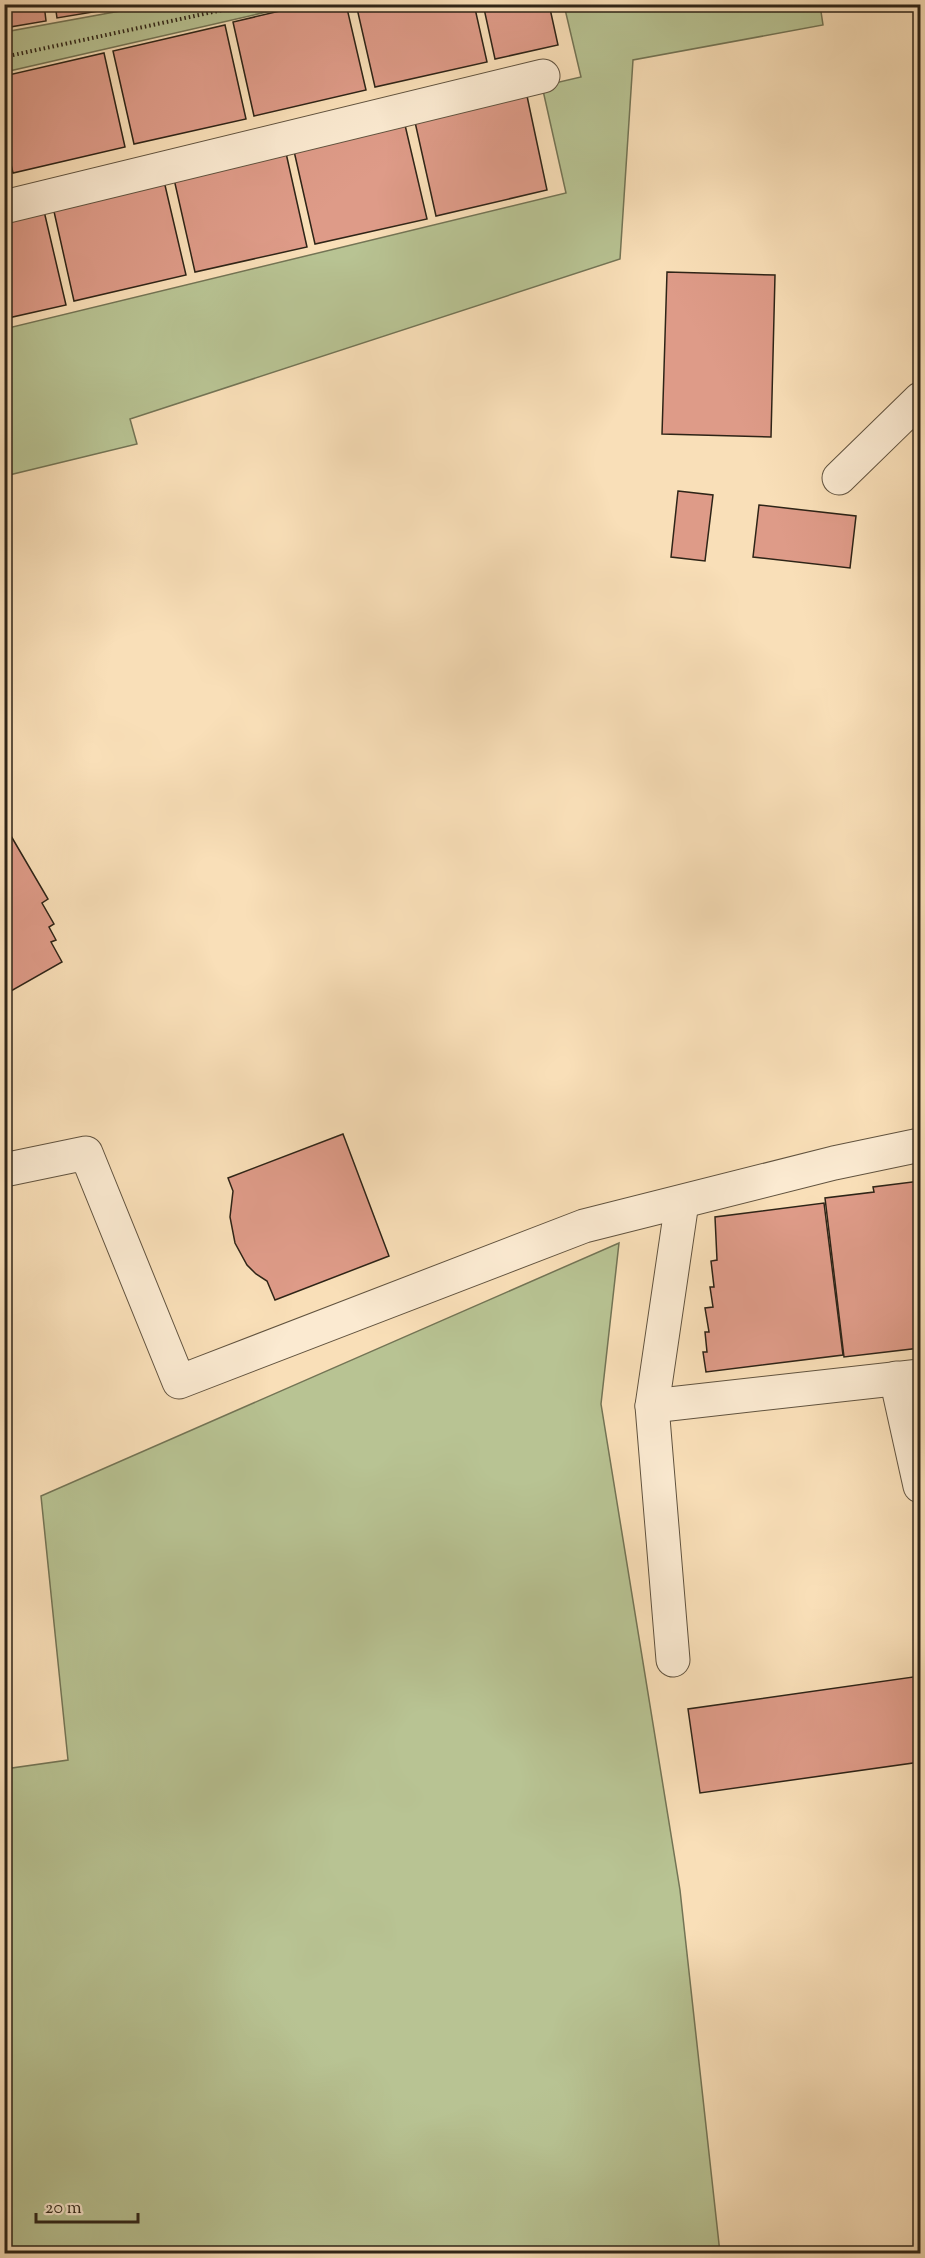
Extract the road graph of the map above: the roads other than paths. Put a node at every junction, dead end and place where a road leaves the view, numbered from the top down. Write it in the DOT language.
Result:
graph roads {
  1 [pos="543,76"];
  2 [pos="4,207"];
  3 [pos="921,399"];
  4 [pos="838,478"];
  5 [pos="921,1145"];
  6 [pos="4,1170"];
  7 [pos="682,1202"];
  8 [pos="908,1377"];
  9 [pos="652,1406"];
  10 [pos="921,1486"];
  11 [pos="673,1660"];
  1 -- 2 [label="street"];
  3 -- 4 [label="street"];
  5 -- 7 [label="street"];
  6 -- 7 [label="street"];
  7 -- 9 [label="street"];
  8 -- 9 [label="street"];
  8 -- 10 [label="street"];
  9 -- 11 [label="street"];
}
